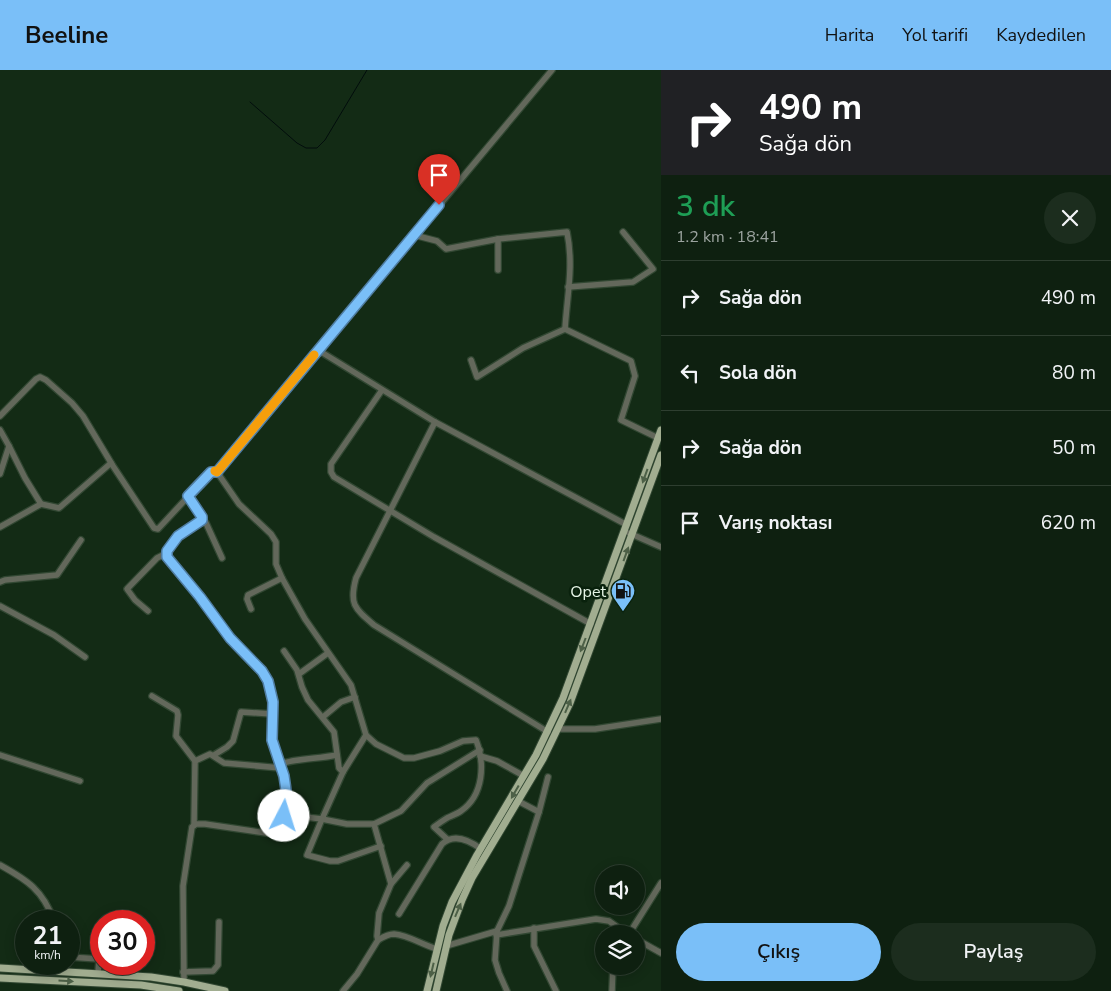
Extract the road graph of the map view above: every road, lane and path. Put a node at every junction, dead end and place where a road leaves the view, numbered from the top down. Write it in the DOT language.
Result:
graph roads {
  1 [pos="552,70"];
  2 [pos="622,232"];
  3 [pos="414,235"];
  4 [pos="498,239"];
  5 [pos="498,270"];
  6 [pos="568,287"];
  7 [pos="564,329"];
  8 [pos="318,350"];
  9 [pos="471,360"];
  10 [pos="382,390"];
  11 [pos="0,416"];
  12 [pos="435,422"];
  13 [pos="0,430"];
  14 [pos="661,430"];
  15 [pos="658,438"];
  16 [pos="9,446"];
  17 [pos="661,455"];
  18 [pos="111,464"];
  19 [pos="217,472"];
  20 [pos="0,474"];
  21 [pos="188,496"];
  22 [pos="41,504"];
  23 [pos="389,511"];
  24 [pos="202,520"];
  25 [pos="0,527"];
  26 [pos="626,528"];
  27 [pos="633,534"];
  28 [pos="81,540"];
  29 [pos="661,547"];
  30 [pos="166,553"];
  31 [pos="222,558"];
  32 [pos="282,578"];
  33 [pos="0,582"];
  34 [pos="0,606"];
  35 [pos="250,609"];
  36 [pos="148,611"];
  37 [pos="591,624"];
  38 [pos="284,651"];
  39 [pos="328,653"];
  40 [pos="85,657"];
  41 [pos="299,674"];
  42 [pos="152,696"];
  43 [pos="355,697"];
  44 [pos="273,714"];
  45 [pos="322,717"];
  46 [pos="661,719"];
  47 [pos="558,730"];
  48 [pos="548,732"];
  49 [pos="366,735"];
  50 [pos="480,753"];
  51 [pos="0,755"];
  52 [pos="214,755"];
  53 [pos="337,755"];
  54 [pos="195,762"];
  55 [pos="281,766"];
  56 [pos="343,772"];
  57 [pos="524,776"];
  58 [pos="548,777"];
  59 [pos="80,781"];
  60 [pos="518,801"];
  61 [pos="539,812"];
  62 [pos="322,819"];
  63 [pos="282,822"];
  64 [pos="374,824"];
  65 [pos="194,825"];
  66 [pos="447,839"];
  67 [pos="381,846"];
  68 [pos="480,849"];
  69 [pos="0,865"];
  70 [pos="407,865"];
  71 [pos="661,883"];
  72 [pos="392,884"];
  73 [pos="658,893"];
  74 [pos="49,910"];
  75 [pos="400,914"];
  76 [pos="219,922"];
  77 [pos="616,925"];
  78 [pos="635,925"];
  79 [pos="534,928"];
  80 [pos="497,933"];
  81 [pos="378,940"];
  82 [pos="645,944"];
  83 [pos="446,946"];
  84 [pos="437,948"];
  85 [pos="661,953"];
  86 [pos="0,968"];
  87 [pos="15,968"];
  88 [pos="184,972"];
  89 [pos="124,975"];
  90 [pos="613,975"];
  91 [pos="0,978"];
  92 [pos="184,982"];
  93 [pos="179,991"];
  94 [pos="226,991"];
  95 [pos="343,991"];
  96 [pos="427,991"];
  97 [pos="436,991"];
  98 [pos="507,991"];
  99 [pos="556,991"];
  100 [pos="612,991"];
  1 -- 3 [label="street"];
  2 -- 6 [label="street"];
  3 -- 4 [label="street"];
  3 -- 8 [label="street"];
  4 -- 5 [label="street"];
  4 -- 6 [label="street"];
  6 -- 7 [label="street"];
  7 -- 9 [label="street"];
  7 -- 15 [label="street"];
  8 -- 10 [label="street"];
  8 -- 19 [label="street"];
  10 -- 12 [label="street"];
  10 -- 23 [label="street"];
  11 -- 18 [label="street"];
  12 -- 23 [label="street"];
  12 -- 26 [label="street"];
  13 -- 16 [label="street"];
  14 -- 15 [label="main road"];
  15 -- 26 [label="main road, one-way"];
  16 -- 20 [label="street"];
  16 -- 22 [label="street"];
  17 -- 27 [label="main road"];
  18 -- 21 [label="street"];
  18 -- 22 [label="street"];
  19 -- 21 [label="street"];
  19 -- 32 [label="street"];
  21 -- 24 [label="street"];
  22 -- 25 [label="street"];
  23 -- 37 [label="street"];
  23 -- 48 [label="street"];
  24 -- 30 [label="street"];
  24 -- 31 [label="street"];
  26 -- 27 [label="street"];
  26 -- 37 [label="main road"];
  27 -- 29 [label="street"];
  47 -- 27 [label="main road, one-way"];
  28 -- 33 [label="street"];
  30 -- 36 [label="street"];
  30 -- 44 [label="street"];
  32 -- 35 [label="street"];
  32 -- 39 [label="street"];
  34 -- 40 [label="street"];
  37 -- 48 [label="main road, one-way"];
  38 -- 41 [label="street"];
  39 -- 41 [label="street"];
  39 -- 43 [label="street"];
  41 -- 45 [label="street"];
  42 -- 54 [label="street"];
  43 -- 45 [label="street"];
  43 -- 49 [label="street"];
  44 -- 52 [label="street"];
  44 -- 55 [label="street"];
  45 -- 53 [label="street"];
  46 -- 47 [label="street"];
  47 -- 60 [label="main road"];
  48 -- 57 [label="main road"];
  49 -- 50 [label="street"];
  49 -- 56 [label="street"];
  50 -- 57 [label="street"];
  50 -- 64 [label="street"];
  50 -- 66 [label="street"];
  51 -- 59 [label="street"];
  52 -- 54 [label="street"];
  52 -- 55 [label="street"];
  53 -- 55 [label="street"];
  53 -- 56 [label="street"];
  54 -- 65 [label="street"];
  55 -- 63 [label="street"];
  56 -- 62 [label="street"];
  57 -- 68 [label="main road, one-way"];
  58 -- 61 [label="street"];
  60 -- 61 [label="street"];
  83 -- 60 [label="main road, one-way"];
  61 -- 80 [label="street"];
  62 -- 63 [label="street"];
  62 -- 64 [label="street"];
  62 -- 67 [label="street"];
  63 -- 65 [label="street"];
  64 -- 67 [label="street"];
  65 -- 88 [label="street"];
  66 -- 68 [label="street"];
  66 -- 75 [label="street"];
  67 -- 72 [label="street"];
  68 -- 84 [label="main road"];
  69 -- 74 [label="street"];
  70 -- 72 [label="street"];
  71 -- 73 [label="street"];
  72 -- 81 [label="street"];
  73 -- 78 [label="street"];
  76 -- 88 [label="street"];
  77 -- 79 [label="street"];
  79 -- 80 [label="street"];
  79 -- 99 [label="street"];
  80 -- 83 [label="street"];
  80 -- 98 [label="street"];
  81 -- 84 [label="street"];
  81 -- 95 [label="street"];
  82 -- 85 [label="street"];
  83 -- 97 [label="main road"];
  84 -- 96 [label="main road, one-way"];
  86 -- 87 [label="main road"];
  88 -- 92 [label="street"];
  89 -- 92 [label="main road"];
  90 -- 100 [label="street"];
  91 -- 93 [label="main road, one-way"];
  92 -- 94 [label="main road"];
}
